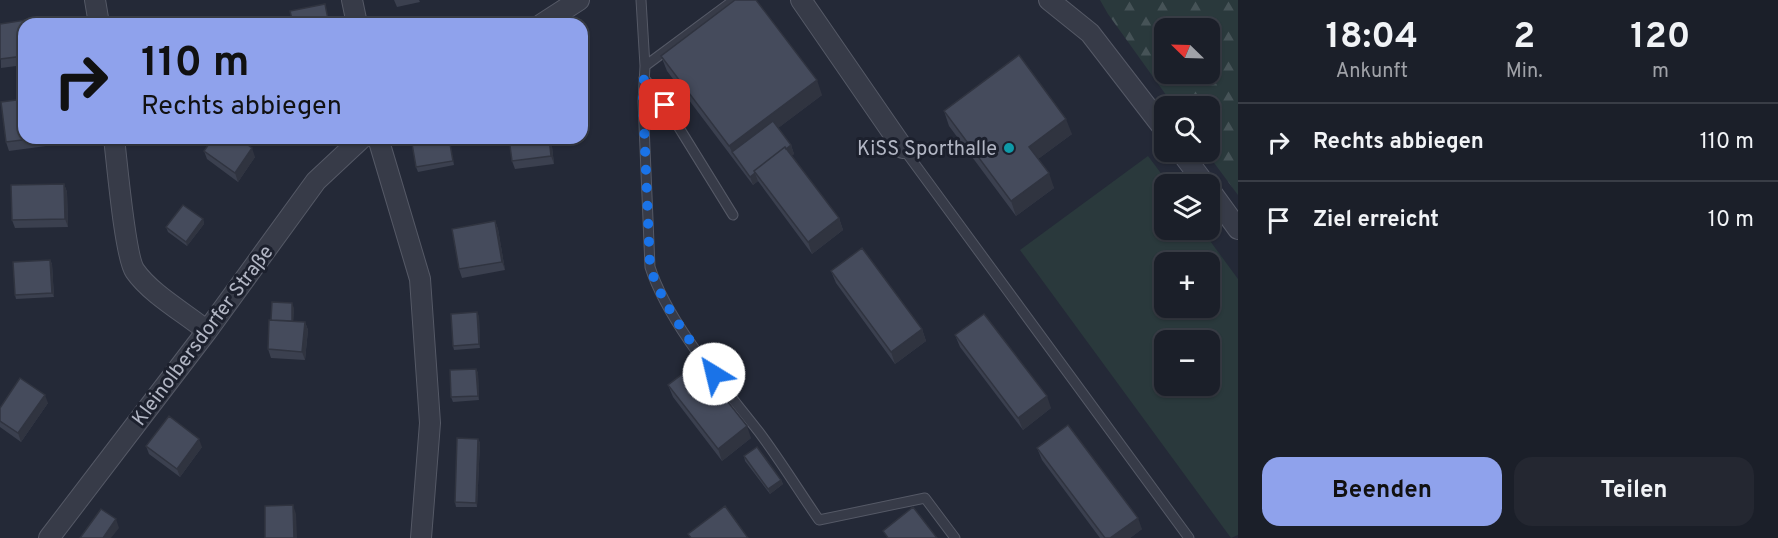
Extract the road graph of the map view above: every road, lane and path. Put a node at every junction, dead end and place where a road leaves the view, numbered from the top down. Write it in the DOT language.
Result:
graph roads {
  1 [pos="95,0"];
  2 [pos="352,0"];
  3 [pos="579,0"];
  4 [pos="641,0"];
  5 [pos="734,0"];
  6 [pos="801,0"];
  7 [pos="1049,0"];
  8 [pos="98,18"];
  9 [pos="356,18"];
  10 [pos="551,18"];
  11 [pos="645,66"];
  12 [pos="644,78"];
  13 [pos="1154,116"];
  14 [pos="115,144"];
  15 [pos="356,144"];
  16 [pos="380,144"];
  17 [pos="903,148"];
  18 [pos="1220,204"];
  19 [pos="733,215"];
  20 [pos="1238,229"];
  21 [pos="207,331"];
  22 [pos="50,538"];
  23 [pos="421,538"];
  24 [pos="955,538"];
  25 [pos="1189,538"];
  1 -- 8 [label="street"];
  2 -- 9 [label="street"];
  3 -- 10 [label="street"];
  4 -- 11 [label="lane"];
  5 -- 11 [label="lane"];
  6 -- 17 [label="street"];
  7 -- 13 [label="street"];
  11 -- 12 [label="lane"];
  12 -- 19 [label="lane"];
  12 -- 24 [label="lane"];
  14 -- 21 [label="street"];
  15 -- 21 [label="street, Kleinolbersdorfer Straße"];
  16 -- 23 [label="street"];
  17 -- 25 [label="lane"];
  18 -- 20 [label="street"];
  21 -- 22 [label="street, Kleinolbersdorfer Straße"];
}
